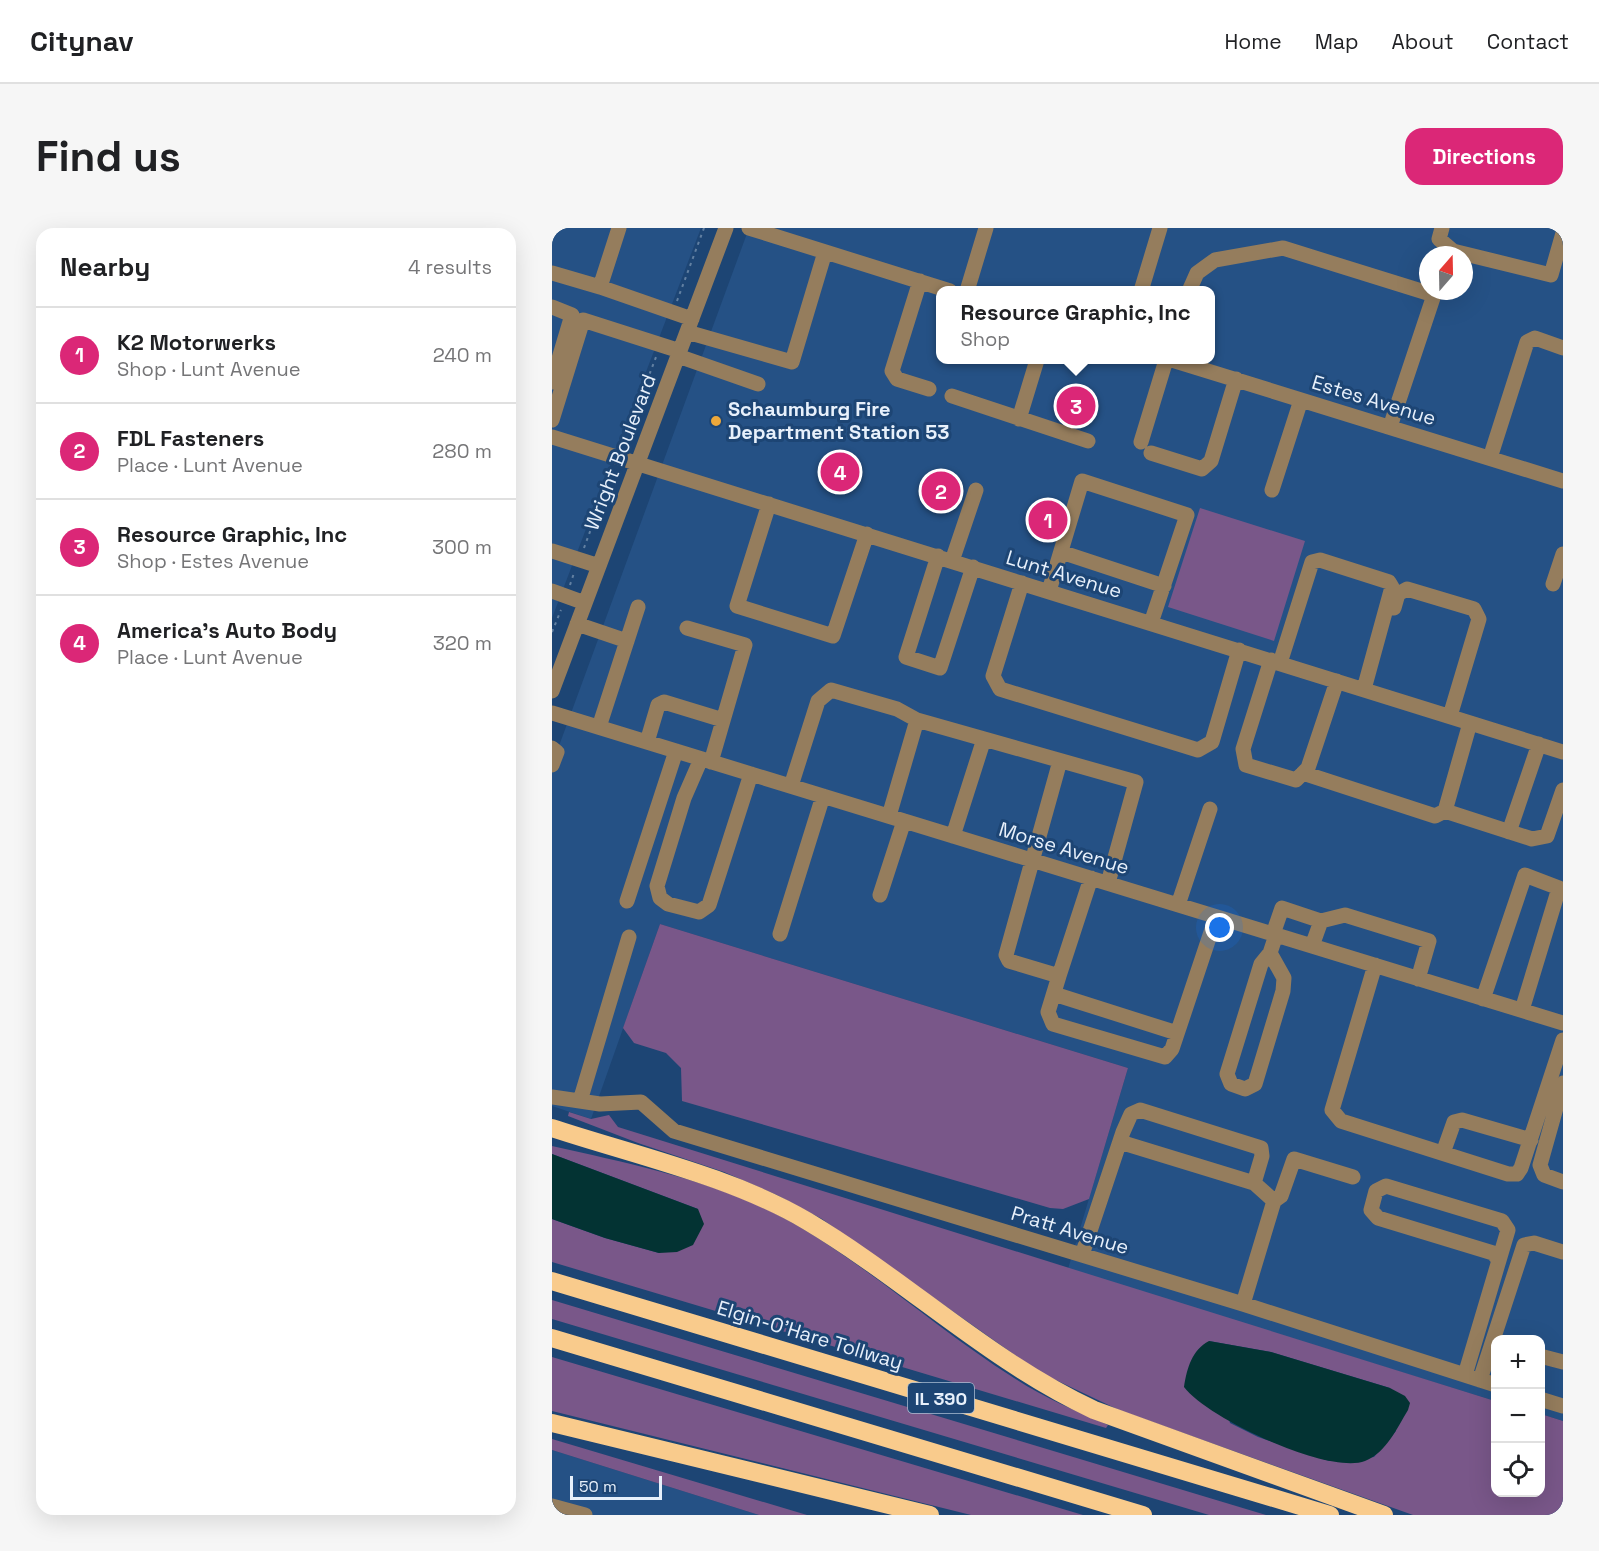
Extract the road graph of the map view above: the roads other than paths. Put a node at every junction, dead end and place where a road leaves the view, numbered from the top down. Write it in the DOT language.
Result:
graph roads {
  1 [pos="619,228"];
  2 [pos="726,228"];
  3 [pos="750,228"];
  4 [pos="986,228"];
  5 [pos="1160,228"];
  6 [pos="1442,228"];
  7 [pos="1563,233"];
  8 [pos="825,252"];
  9 [pos="552,273"];
  10 [pos="920,281"];
  11 [pos="936,286"];
  12 [pos="969,286"];
  13 [pos="1143,286"];
  14 [pos="1191,286"];
  15 [pos="600,287"];
  16 [pos="552,307"];
  17 [pos="690,326"];
  18 [pos="1563,348"];
  19 [pos="679,354"];
  20 [pos="1036,364"];
  21 [pos="1165,364"];
  22 [pos="1185,364"];
  23 [pos="1236,380"];
  24 [pos="552,382"];
  25 [pos="758,384"];
  26 [pos="929,389"];
  27 [pos="952,396"];
  28 [pos="1301,400"];
  29 [pos="1019,418"];
  30 [pos="552,420"];
  31 [pos="1390,427"];
  32 [pos="552,436"];
  33 [pos="1088,441"];
  34 [pos="1490,458"];
  35 [pos="639,463"];
  36 [pos="1563,481"];
  37 [pos="976,490"];
  38 [pos="1272,490"];
  39 [pos="769,504"];
  40 [pos="867,534"];
  41 [pos="552,551"];
  42 [pos="1061,552"];
  43 [pos="1563,554"];
  44 [pos="945,559"];
  45 [pos="599,566"];
  46 [pos="973,567"];
  47 [pos="1022,583"];
  48 [pos="1553,584"];
  49 [pos="1164,586"];
  50 [pos="1049,591"];
  51 [pos="559,594"];
  52 [pos="585,603"];
  53 [pos="638,606"];
  54 [pos="1151,623"];
  55 [pos="578,624"];
  56 [pos="687,628"];
  57 [pos="627,641"];
  58 [pos="1239,650"];
  59 [pos="1275,662"];
  60 [pos="1337,681"];
  61 [pos="1366,690"];
  62 [pos="552,691"];
  63 [pos="552,713"];
  64 [pos="1450,716"];
  65 [pos="723,720"];
  66 [pos="917,720"];
  67 [pos="1470,723"];
  68 [pos="599,728"];
  69 [pos="984,739"];
  70 [pos="648,742"];
  71 [pos="1539,744"];
  72 [pos="552,748"];
  73 [pos="676,751"];
  74 [pos="1563,752"];
  75 [pos="706,760"];
  76 [pos="1060,761"];
  77 [pos="552,765"];
  78 [pos="1303,773"];
  79 [pos="751,774"];
  80 [pos="791,786"];
  81 [pos="1563,790"];
  82 [pos="823,796"];
  83 [pos="1210,810"];
  84 [pos="1445,811"];
  85 [pos="889,816"];
  86 [pos="904,821"];
  87 [pos="1509,832"];
  88 [pos="952,836"];
  89 [pos="1033,861"];
  90 [pos="1091,878"];
  91 [pos="1107,884"];
  92 [pos="880,895"];
  93 [pos="627,901"];
  94 [pos="1179,905"];
  95 [pos="1216,917"];
  96 [pos="1321,921"];
  97 [pos="780,934"];
  98 [pos="1274,934"];
  99 [pos="629,937"];
  100 [pos="1312,946"];
  101 [pos="1270,953"];
  102 [pos="1375,966"];
  103 [pos="1059,976"];
  104 [pos="1418,978"];
  105 [pos="1054,994"];
  106 [pos="1483,999"];
  107 [pos="1522,1010"];
  108 [pos="1563,1023"];
  109 [pos="1177,1033"];
  110 [pos="1563,1040"];
  111 [pos="1563,1083"];
  112 [pos="552,1097"];
  113 [pos="580,1101"];
  114 [pos="552,1128"];
  115 [pos="1531,1140"];
  116 [pos="1120,1142"];
  117 [pos="1443,1153"];
  118 [pos="1353,1177"];
  119 [pos="1563,1182"];
  120 [pos="1254,1183"];
  121 [pos="1274,1201"];
  122 [pos="1563,1252"];
  123 [pos="1082,1256"];
  124 [pos="1499,1260"];
  125 [pos="552,1281"];
  126 [pos="1243,1305"];
  127 [pos="1497,1335"];
  128 [pos="552,1338"];
  129 [pos="1491,1346"];
  130 [pos="1545,1357"];
  131 [pos="1563,1362"];
  132 [pos="1473,1377"];
  133 [pos="1491,1382"];
  134 [pos="1545,1401"];
  135 [pos="1563,1406"];
  136 [pos="552,1423"];
  137 [pos="552,1506"];
  138 [pos="585,1515"];
  139 [pos="930,1515"];
  140 [pos="1143,1515"];
  141 [pos="1330,1515"];
  142 [pos="1384,1515"];
  1 -- 15 [label="street"];
  2 -- 17 [label="street, Wright Boulevard"];
  3 -- 8 [label="street"];
  4 -- 12 [label="street"];
  5 -- 13 [label="street"];
  6 -- 7 [label="street"];
  8 -- 10 [label="street"];
  8 -- 17 [label="street"];
  9 -- 15 [label="street"];
  10 -- 11 [label="street"];
  10 -- 26 [label="street"];
  14 -- 31 [label="street"];
  15 -- 17 [label="street"];
  16 -- 24 [label="street"];
  17 -- 19 [label="street, Wright Boulevard"];
  18 -- 34 [label="street"];
  19 -- 25 [label="street"];
  19 -- 30 [label="street"];
  19 -- 35 [label="street, Wright Boulevard"];
  20 -- 29 [label="street"];
  21 -- 23 [label="street"];
  22 -- 23 [label="street, Estes Avenue"];
  23 -- 28 [label="street, Estes Avenue"];
  27 -- 29 [label="street"];
  28 -- 31 [label="street, Estes Avenue"];
  28 -- 38 [label="street"];
  29 -- 33 [label="street"];
  31 -- 34 [label="street, Estes Avenue"];
  32 -- 35 [label="street, Lunt Avenue"];
  34 -- 36 [label="street, Estes Avenue"];
  35 -- 39 [label="street, Lunt Avenue"];
  35 -- 45 [label="street, Wright Boulevard"];
  37 -- 44 [label="street"];
  39 -- 40 [label="street, Lunt Avenue"];
  39 -- 40 [label="street"];
  40 -- 44 [label="street, Lunt Avenue"];
  41 -- 45 [label="street"];
  42 -- 49 [label="street"];
  42 -- 49 [label="street"];
  42 -- 50 [label="street"];
  43 -- 48 [label="street"];
  44 -- 46 [label="street, Lunt Avenue"];
  44 -- 46 [label="street"];
  45 -- 52 [label="street, Wright Boulevard"];
  46 -- 47 [label="street, Lunt Avenue"];
  47 -- 50 [label="street, Lunt Avenue"];
  47 -- 58 [label="street"];
  49 -- 54 [label="street"];
  50 -- 54 [label="street, Lunt Avenue"];
  51 -- 52 [label="street"];
  52 -- 55 [label="street, Wright Boulevard"];
  53 -- 57 [label="street"];
  54 -- 58 [label="street, Lunt Avenue"];
  55 -- 57 [label="street"];
  55 -- 62 [label="street, Wright Boulevard"];
  56 -- 65 [label="street"];
  57 -- 68 [label="street"];
  58 -- 59 [label="street, Lunt Avenue"];
  59 -- 60 [label="street, Lunt Avenue"];
  59 -- 61 [label="street"];
  59 -- 78 [label="street"];
  60 -- 61 [label="street, Lunt Avenue"];
  60 -- 78 [label="street"];
  61 -- 64 [label="street, Lunt Avenue"];
  61 -- 64 [label="street"];
  63 -- 68 [label="street, Morse Avenue"];
  64 -- 67 [label="street, Lunt Avenue"];
  65 -- 70 [label="street"];
  65 -- 75 [label="street"];
  66 -- 69 [label="street"];
  66 -- 80 [label="street"];
  66 -- 85 [label="street"];
  67 -- 71 [label="street, Lunt Avenue"];
  67 -- 84 [label="street"];
  68 -- 70 [label="street, Morse Avenue"];
  69 -- 76 [label="street"];
  69 -- 88 [label="street"];
  70 -- 73 [label="street, Morse Avenue"];
  71 -- 74 [label="street, Lunt Avenue"];
  71 -- 87 [label="street"];
  72 -- 77 [label="street"];
  73 -- 75 [label="street, Morse Avenue"];
  73 -- 93 [label="street"];
  75 -- 79 [label="street, Morse Avenue"];
  75 -- 79 [label="street"];
  76 -- 89 [label="street"];
  76 -- 91 [label="street"];
  78 -- 84 [label="street"];
  79 -- 80 [label="street, Morse Avenue"];
  80 -- 82 [label="street, Morse Avenue"];
  81 -- 87 [label="street"];
  82 -- 85 [label="street, Morse Avenue"];
  82 -- 97 [label="street"];
  83 -- 94 [label="street"];
  84 -- 87 [label="street"];
  85 -- 86 [label="street, Morse Avenue"];
  86 -- 88 [label="street, Morse Avenue"];
  86 -- 92 [label="street"];
  88 -- 89 [label="street, Morse Avenue"];
  89 -- 90 [label="street, Morse Avenue"];
  89 -- 103 [label="street"];
  90 -- 91 [label="street, Morse Avenue"];
  90 -- 103 [label="street"];
  91 -- 94 [label="street, Morse Avenue"];
  94 -- 95 [label="street, Morse Avenue"];
  95 -- 98 [label="street, Morse Avenue"];
  95 -- 109 [label="street"];
  96 -- 98 [label="street"];
  96 -- 100 [label="street"];
  96 -- 104 [label="street"];
  98 -- 100 [label="street, Morse Avenue"];
  98 -- 101 [label="street"];
  99 -- 113 [label="street"];
  100 -- 102 [label="street, Morse Avenue"];
  101 -- 101 [label="street"];
  102 -- 104 [label="street, Morse Avenue"];
  102 -- 117 [label="street"];
  103 -- 105 [label="street"];
  104 -- 106 [label="street, Morse Avenue"];
  105 -- 109 [label="street"];
  105 -- 109 [label="street"];
  106 -- 107 [label="street, Morse Avenue"];
  106 -- 107 [label="street"];
  107 -- 108 [label="street, Morse Avenue"];
  110 -- 115 [label="street"];
  111 -- 119 [label="street"];
  112 -- 113 [label="street"];
  113 -- 123 [label="street, Pratt Avenue"];
  114 -- 142 [label="highway"];
  115 -- 117 [label="street"];
  115 -- 117 [label="street"];
  116 -- 120 [label="street"];
  116 -- 120 [label="street"];
  116 -- 123 [label="street"];
  118 -- 121 [label="street"];
  120 -- 121 [label="street"];
  121 -- 126 [label="street"];
  122 -- 127 [label="street"];
  123 -- 126 [label="street, Pratt Avenue"];
  124 -- 124 [label="street"];
  124 -- 132 [label="street"];
  125 -- 141 [label="highway, Elgin-O'Hare Tollway / IL 390"];
  126 -- 132 [label="street, Pratt Avenue"];
  128 -- 140 [label="highway"];
  129 -- 132 [label="street"];
  130 -- 131 [label="street"];
  132 -- 133 [label="street, Pratt Avenue"];
  134 -- 135 [label="street"];
  136 -- 139 [label="highway"];
  137 -- 138 [label="street"];
}
